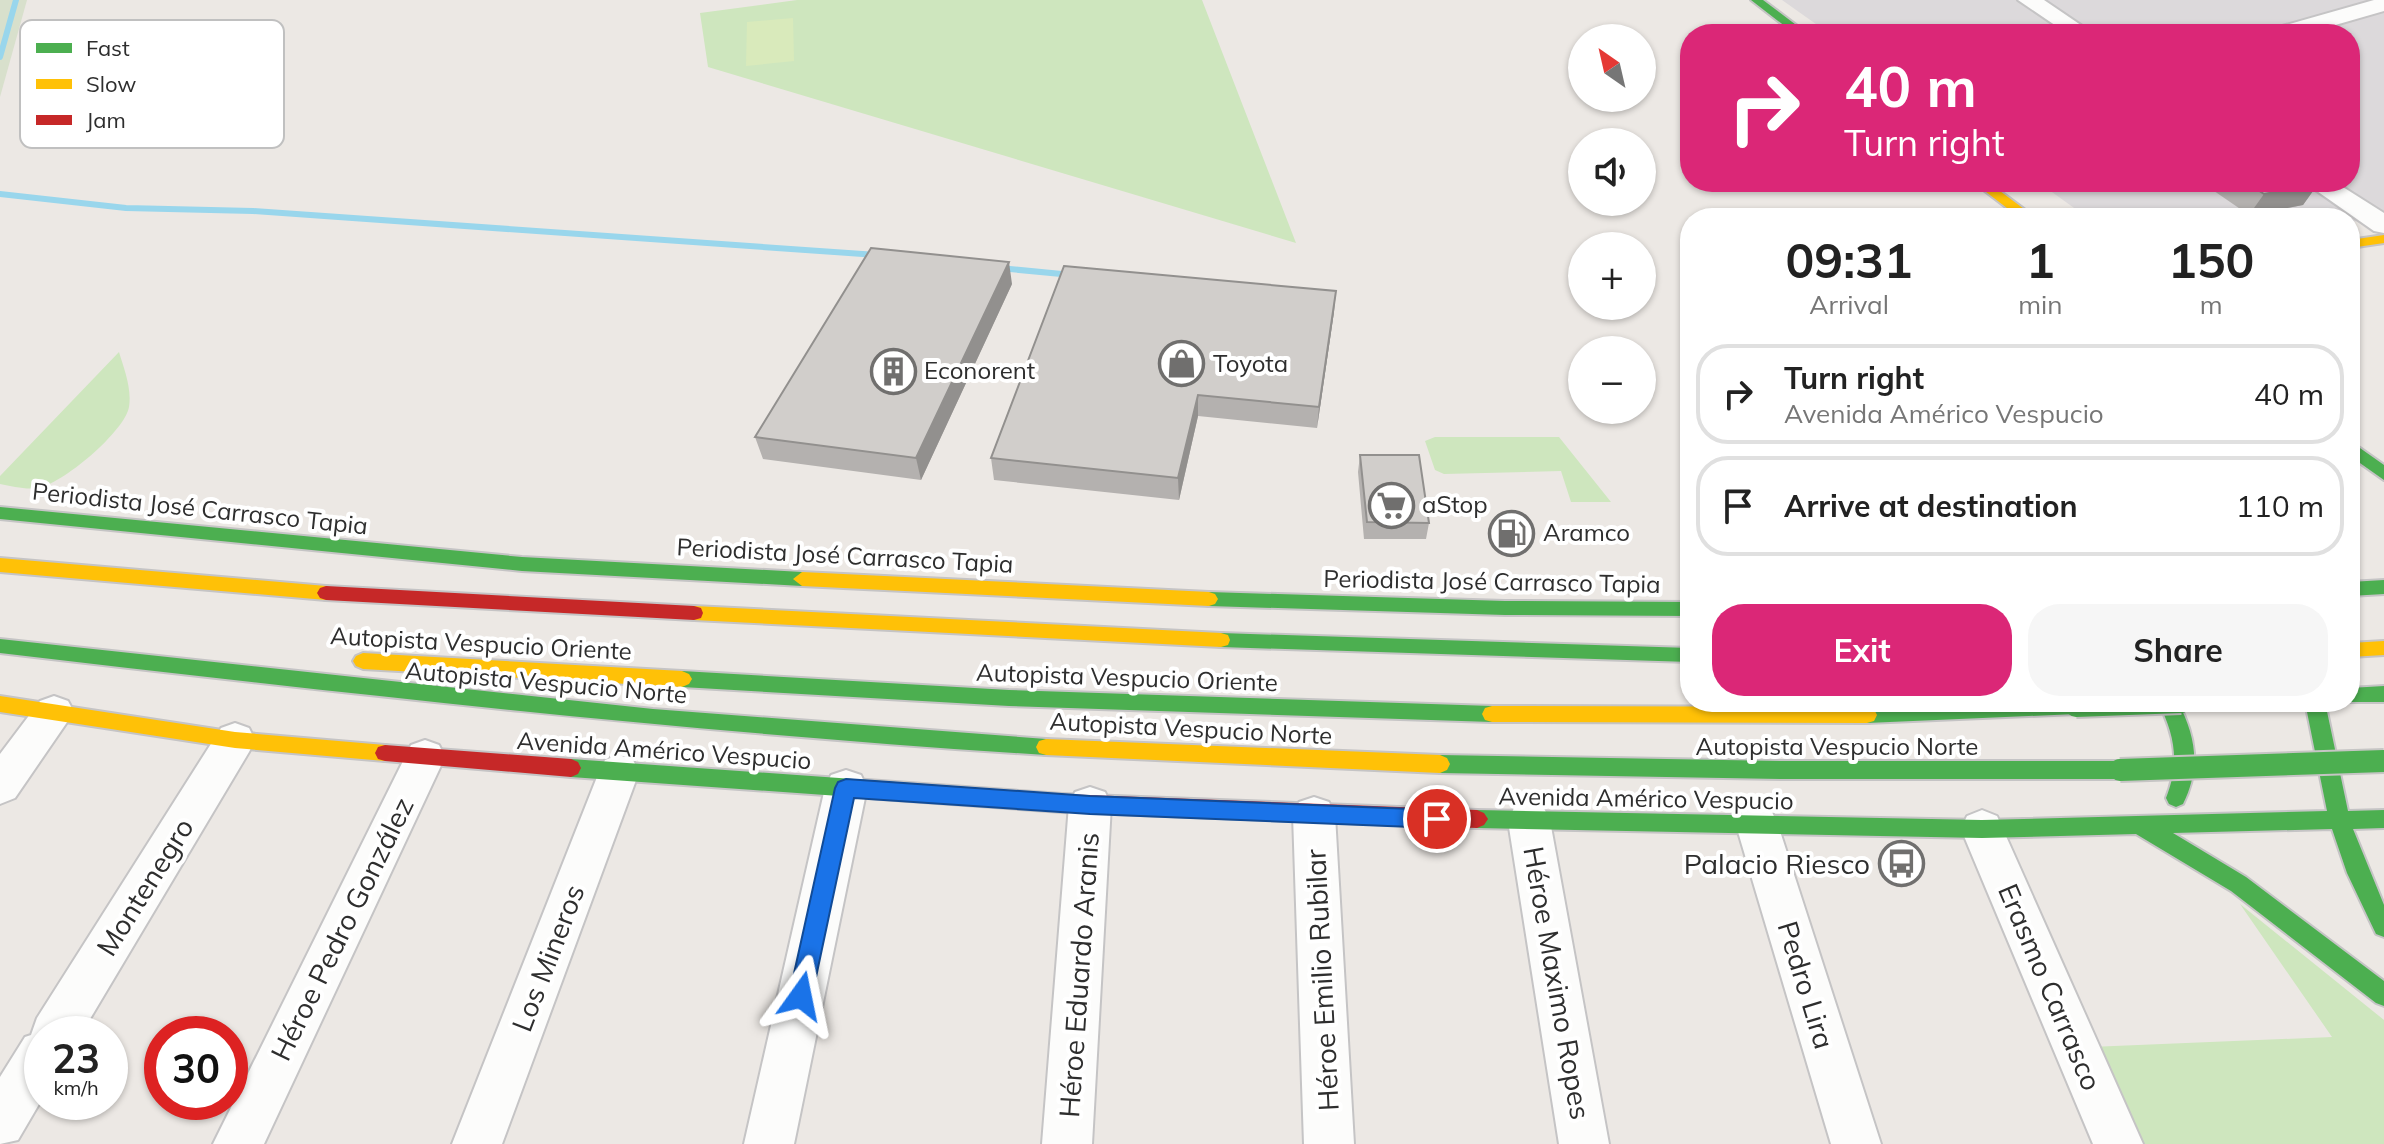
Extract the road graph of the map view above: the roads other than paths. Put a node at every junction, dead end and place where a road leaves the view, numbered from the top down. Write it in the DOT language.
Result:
graph roads {
  1 [pos="1735,0"];
  2 [pos="1756,0"];
  3 [pos="2029,0"];
  4 [pos="2384,4"];
  5 [pos="1767,24"];
  6 [pos="1788,24"];
  7 [pos="2067,24"];
  8 [pos="2315,24"];
  9 [pos="1994,192"];
  10 [pos="2023,192"];
  11 [pos="2333,192"];
  12 [pos="2015,208"];
  13 [pos="2044,208"];
  14 [pos="2358,208"];
  15 [pos="2360,210"];
  16 [pos="2384,225"];
  17 [pos="2384,239"];
  18 [pos="2360,243"];
  19 [pos="2360,455"];
  20 [pos="2384,474"];
  21 [pos="0,513"];
  22 [pos="0,565"];
  23 [pos="2384,587"];
  24 [pos="2360,588"];
  25 [pos="1680,609"];
  26 [pos="0,646"];
  27 [pos="2384,648"];
  28 [pos="2360,649"];
  29 [pos="73,654"];
  30 [pos="230,654"];
  31 [pos="1680,655"];
  32 [pos="344,660"];
  33 [pos="2384,694"];
  34 [pos="2360,695"];
  35 [pos="0,704"];
  36 [pos="54,712"];
  37 [pos="1931,712"];
  38 [pos="2173,712"];
  39 [pos="2316,712"];
  40 [pos="2318,722"];
  41 [pos="235,740"];
  42 [pos="425,757"];
  43 [pos="2384,761"];
  44 [pos="619,772"];
  45 [pos="2361,782"];
  46 [pos="0,786"];
  47 [pos="846,788"];
  48 [pos="1090,805"];
  49 [pos="1314,815"];
  50 [pos="2384,819"];
  51 [pos="1529,821"];
  52 [pos="2336,821"];
  53 [pos="1757,825"];
  54 [pos="2135,825"];
  55 [pos="1982,829"];
  56 [pos="2384,927"];
  57 [pos="2384,995"];
  58 [pos="65,1016"];
  59 [pos="24,1083"];
  60 [pos="0,1122"];
  61 [pos="238,1144"];
  62 [pos="477,1144"];
  63 [pos="769,1144"];
  64 [pos="1067,1144"];
  65 [pos="1329,1144"];
  66 [pos="1584,1144"];
  67 [pos="1856,1144"];
  68 [pos="2118,1144"];
  1 -- 5 [label="main road"];
  2 -- 6 [label="main road"];
  3 -- 7 [label="street"];
  4 -- 8 [label="street"];
  9 -- 12 [label="main road"];
  10 -- 13 [label="main road"];
  11 -- 14 [label="street"];
  15 -- 16 [label="street"];
  17 -- 18 [label="main road"];
  19 -- 20 [label="main road"];
  21 -- 25 [label="main road, Periodista José Carrasco Tapia"];
  22 -- 31 [label="main road"];
  23 -- 24 [label="main road"];
  26 -- 29 [label="main road, Autopista Vespucio Norte"];
  27 -- 28 [label="main road"];
  29 -- 30 [label="main road"];
  29 -- 43 [label="main road, Autopista Vespucio Norte, bridge"];
  32 -- 37 [label="main road, Autopista Vespucio Oriente, bridge"];
  33 -- 34 [label="main road"];
  35 -- 36 [label="main road, Avenida Américo Vespucio"];
  36 -- 41 [label="main road, Avenida Américo Vespucio"];
  36 -- 46 [label="street"];
  38 -- 54 [label="main road"];
  39 -- 40 [label="main road"];
  40 -- 45 [label="main road"];
  40 -- 52 [label="main road"];
  41 -- 42 [label="main road, Avenida Américo Vespucio"];
  41 -- 58 [label="street, Montenegro"];
  42 -- 44 [label="main road, Avenida Américo Vespucio"];
  42 -- 61 [label="street, Héroe Pedro González"];
  44 -- 47 [label="main road, Avenida Américo Vespucio"];
  44 -- 62 [label="street, Los Mineros"];
  47 -- 48 [label="main road, Avenida Américo Vespucio"];
  47 -- 63 [label="street"];
  48 -- 49 [label="main road, Avenida Américo Vespucio"];
  48 -- 64 [label="street, Héroe Eduardo Aranis"];
  49 -- 51 [label="main road, Avenida Américo Vespucio"];
  49 -- 65 [label="street, Héroe Emilio Rubilar"];
  50 -- 52 [label="main road, Avenida Américo Vespucio"];
  51 -- 53 [label="main road, Avenida Américo Vespucio"];
  51 -- 66 [label="street, Héroe Maximo Ropes"];
  52 -- 54 [label="main road, Avenida Américo Vespucio"];
  52 -- 56 [label="main road"];
  53 -- 55 [label="main road, Avenida Américo Vespucio"];
  53 -- 67 [label="street, Pedro Lira"];
  54 -- 55 [label="main road, Avenida Américo Vespucio"];
  54 -- 57 [label="main road"];
  55 -- 68 [label="street, Erasmo Carrasco"];
  59 -- 60 [label="street"];
}
